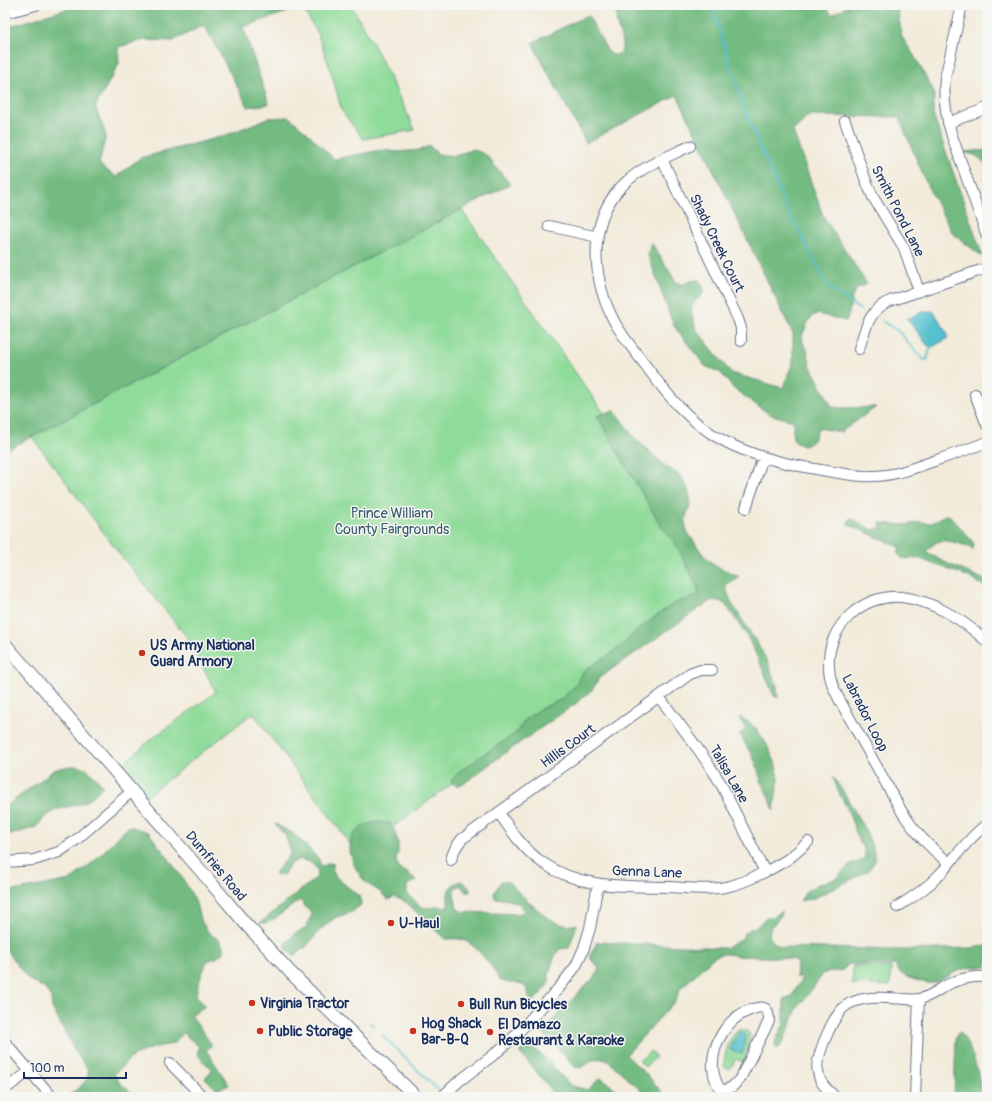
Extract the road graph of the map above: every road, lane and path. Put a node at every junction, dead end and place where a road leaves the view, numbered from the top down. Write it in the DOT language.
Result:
graph roads {
  1 [pos="36,5"];
  2 [pos="962,5"];
  3 [pos="5,13"];
  4 [pos="987,108"];
  5 [pos="845,121"];
  6 [pos="948,123"];
  7 [pos="690,146"];
  8 [pos="662,160"];
  9 [pos="549,226"];
  10 [pos="987,236"];
  11 [pos="598,237"];
  12 [pos="987,268"];
  13 [pos="919,291"];
  14 [pos="742,341"];
  15 [pos="859,349"];
  16 [pos="975,394"];
  17 [pos="987,425"];
  18 [pos="987,442"];
  19 [pos="763,457"];
  20 [pos="746,508"];
  21 [pos="987,642"];
  22 [pos="5,644"];
  23 [pos="712,670"];
  24 [pos="659,697"];
  25 [pos="132,790"];
  26 [pos="499,813"];
  27 [pos="987,824"];
  28 [pos="808,842"];
  29 [pos="451,860"];
  30 [pos="5,862"];
  31 [pos="949,863"];
  32 [pos="765,872"];
  33 [pos="598,884"];
  34 [pos="897,907"];
  35 [pos="987,977"];
  36 [pos="919,999"];
  37 [pos="5,1042"];
  38 [pos="170,1063"];
  39 [pos="30,1071"];
  40 [pos="5,1089"];
  41 [pos="723,1095"];
  42 [pos="52,1097"];
  43 [pos="203,1097"];
  44 [pos="416,1097"];
  45 [pos="442,1097"];
  46 [pos="835,1097"];
  47 [pos="915,1097"];
  1 -- 3 [label="street"];
  2 -- 6 [label="street"];
  4 -- 6 [label="street"];
  5 -- 13 [label="street, Smith Pond Lane"];
  6 -- 10 [label="street"];
  7 -- 8 [label="street"];
  8 -- 11 [label="street"];
  8 -- 14 [label="street, Shady Creek Court"];
  9 -- 11 [label="street"];
  11 -- 19 [label="street"];
  12 -- 13 [label="street"];
  13 -- 15 [label="street"];
  16 -- 17 [label="street"];
  18 -- 19 [label="street"];
  19 -- 20 [label="street"];
  21 -- 31 [label="street, Labrador Loop"];
  22 -- 25 [label="main road, Dumfries Road"];
  23 -- 24 [label="street, Hillis Court"];
  24 -- 26 [label="street, Hillis Court"];
  24 -- 32 [label="street, Talisa Lane"];
  25 -- 30 [label="street"];
  25 -- 44 [label="main road, Dumfries Road"];
  26 -- 29 [label="street, Hillis Court"];
  26 -- 33 [label="street, Genna Lane"];
  27 -- 31 [label="street"];
  28 -- 32 [label="street, Genna Lane"];
  31 -- 34 [label="street"];
  32 -- 33 [label="street, Genna Lane"];
  33 -- 45 [label="street"];
  35 -- 36 [label="street"];
  36 -- 46 [label="street"];
  36 -- 47 [label="street"];
  37 -- 39 [label="street"];
  38 -- 43 [label="street"];
  39 -- 40 [label="street"];
  39 -- 42 [label="street"];
  41 -- 41 [label="street"];
}
